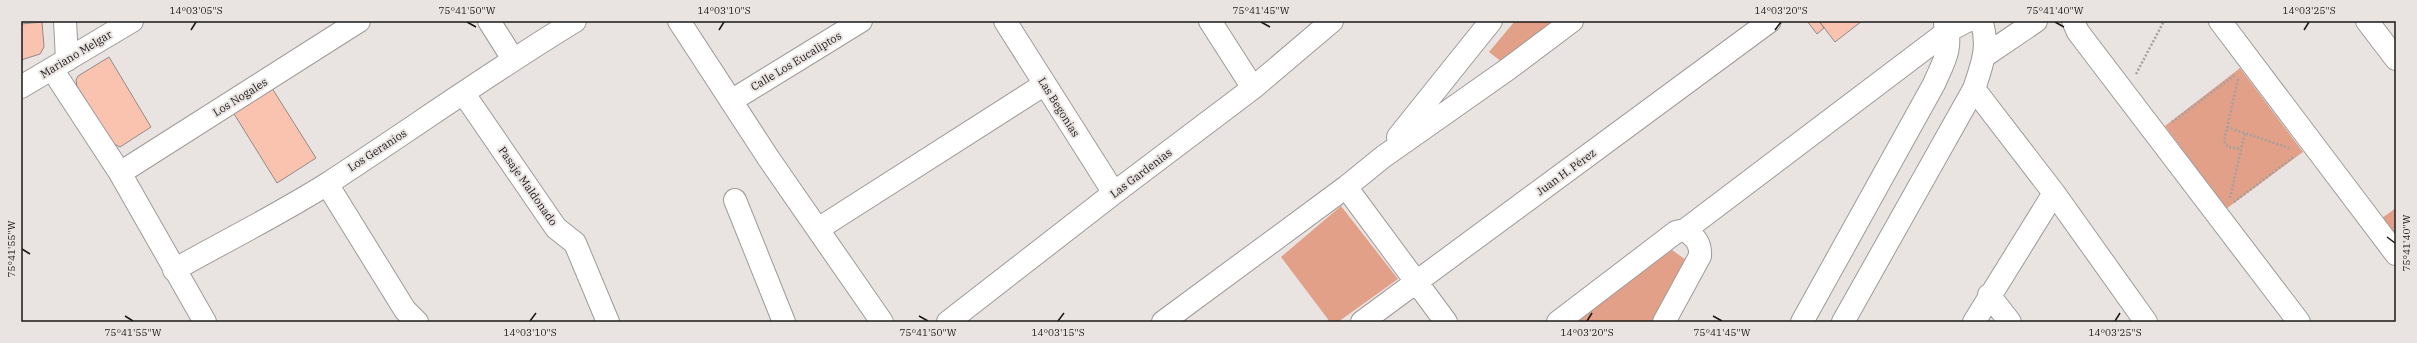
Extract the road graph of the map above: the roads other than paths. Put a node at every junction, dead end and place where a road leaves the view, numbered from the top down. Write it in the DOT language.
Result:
graph roads {
  1 [pos="65,21"];
  2 [pos="132,21"];
  3 [pos="359,21"];
  4 [pos="489,21"];
  5 [pos="575,21"];
  6 [pos="679,21"];
  7 [pos="861,21"];
  8 [pos="1005,21"];
  9 [pos="1210,21"];
  10 [pos="1332,21"];
  11 [pos="1492,21"];
  12 [pos="1572,21"];
  13 [pos="1770,21"];
  14 [pos="1981,21"];
  15 [pos="2036,21"];
  16 [pos="2073,21"];
  17 [pos="2220,21"];
  18 [pos="2367,21"];
  19 [pos="1953,24"];
  20 [pos="1986,55"];
  21 [pos="513,59"];
  22 [pos="2396,59"];
  23 [pos="59,65"];
  24 [pos="1045,84"];
  25 [pos="21,87"];
  26 [pos="1253,88"];
  27 [pos="1974,89"];
  28 [pos="464,94"];
  29 [pos="730,100"];
  30 [pos="1383,157"];
  31 [pos="120,173"];
  32 [pos="327,184"];
  33 [pos="1346,187"];
  34 [pos="1114,193"];
  35 [pos="2054,193"];
  36 [pos="735,200"];
  37 [pos="818,229"];
  38 [pos="1685,230"];
  39 [pos="2396,254"];
  40 [pos="174,270"];
  41 [pos="1417,282"];
  42 [pos="1990,295"];
  43 [pos="205,322"];
  44 [pos="417,322"];
  45 [pos="608,322"];
  46 [pos="784,322"];
  47 [pos="882,322"];
  48 [pos="948,322"];
  49 [pos="1163,322"];
  50 [pos="1362,322"];
  51 [pos="1446,322"];
  52 [pos="1558,322"];
  53 [pos="1664,322"];
  54 [pos="1802,322"];
  55 [pos="1843,322"];
  56 [pos="1974,322"];
  57 [pos="2010,322"];
  58 [pos="2146,322"];
  59 [pos="2299,322"];
  1 -- 23 [label="street"];
  2 -- 23 [label="street, Mariano Melgar"];
  3 -- 31 [label="street, Los Nogales"];
  4 -- 21 [label="street"];
  5 -- 21 [label="street, Los Geranios"];
  6 -- 29 [label="street"];
  7 -- 29 [label="street, Calle Los Eucaliptos"];
  8 -- 24 [label="street, Las Begonias"];
  9 -- 26 [label="street"];
  10 -- 26 [label="street, Las Gardenias"];
  11 -- 30 [label="street"];
  12 -- 30 [label="street"];
  13 -- 41 [label="street, Juan H. Pérez"];
  14 -- 20 [label="street"];
  15 -- 20 [label="street"];
  16 -- 59 [label="street"];
  17 -- 39 [label="street"];
  18 -- 22 [label="street"];
  19 -- 38 [label="street"];
  19 -- 54 [label="street"];
  20 -- 27 [label="street"];
  21 -- 28 [label="street, Los Geranios"];
  23 -- 25 [label="street, Mariano Melgar"];
  23 -- 31 [label="street"];
  24 -- 34 [label="street, Las Begonias"];
  24 -- 37 [label="street"];
  26 -- 34 [label="street, Las Gardenias"];
  27 -- 35 [label="street"];
  27 -- 55 [label="street"];
  28 -- 32 [label="street, Los Geranios"];
  28 -- 45 [label="street, Pasaje Maldonado"];
  29 -- 37 [label="street"];
  30 -- 33 [label="street"];
  31 -- 40 [label="street"];
  32 -- 40 [label="street, Los Geranios"];
  32 -- 44 [label="street"];
  33 -- 41 [label="street"];
  33 -- 49 [label="street"];
  34 -- 48 [label="street, Las Gardenias"];
  35 -- 42 [label="street"];
  35 -- 58 [label="street"];
  36 -- 46 [label="street"];
  37 -- 47 [label="street"];
  38 -- 52 [label="street"];
  38 -- 53 [label="street"];
  40 -- 43 [label="street"];
  41 -- 50 [label="street, Juan H. Pérez"];
  41 -- 51 [label="street"];
  42 -- 56 [label="street"];
  42 -- 57 [label="street"];
}
